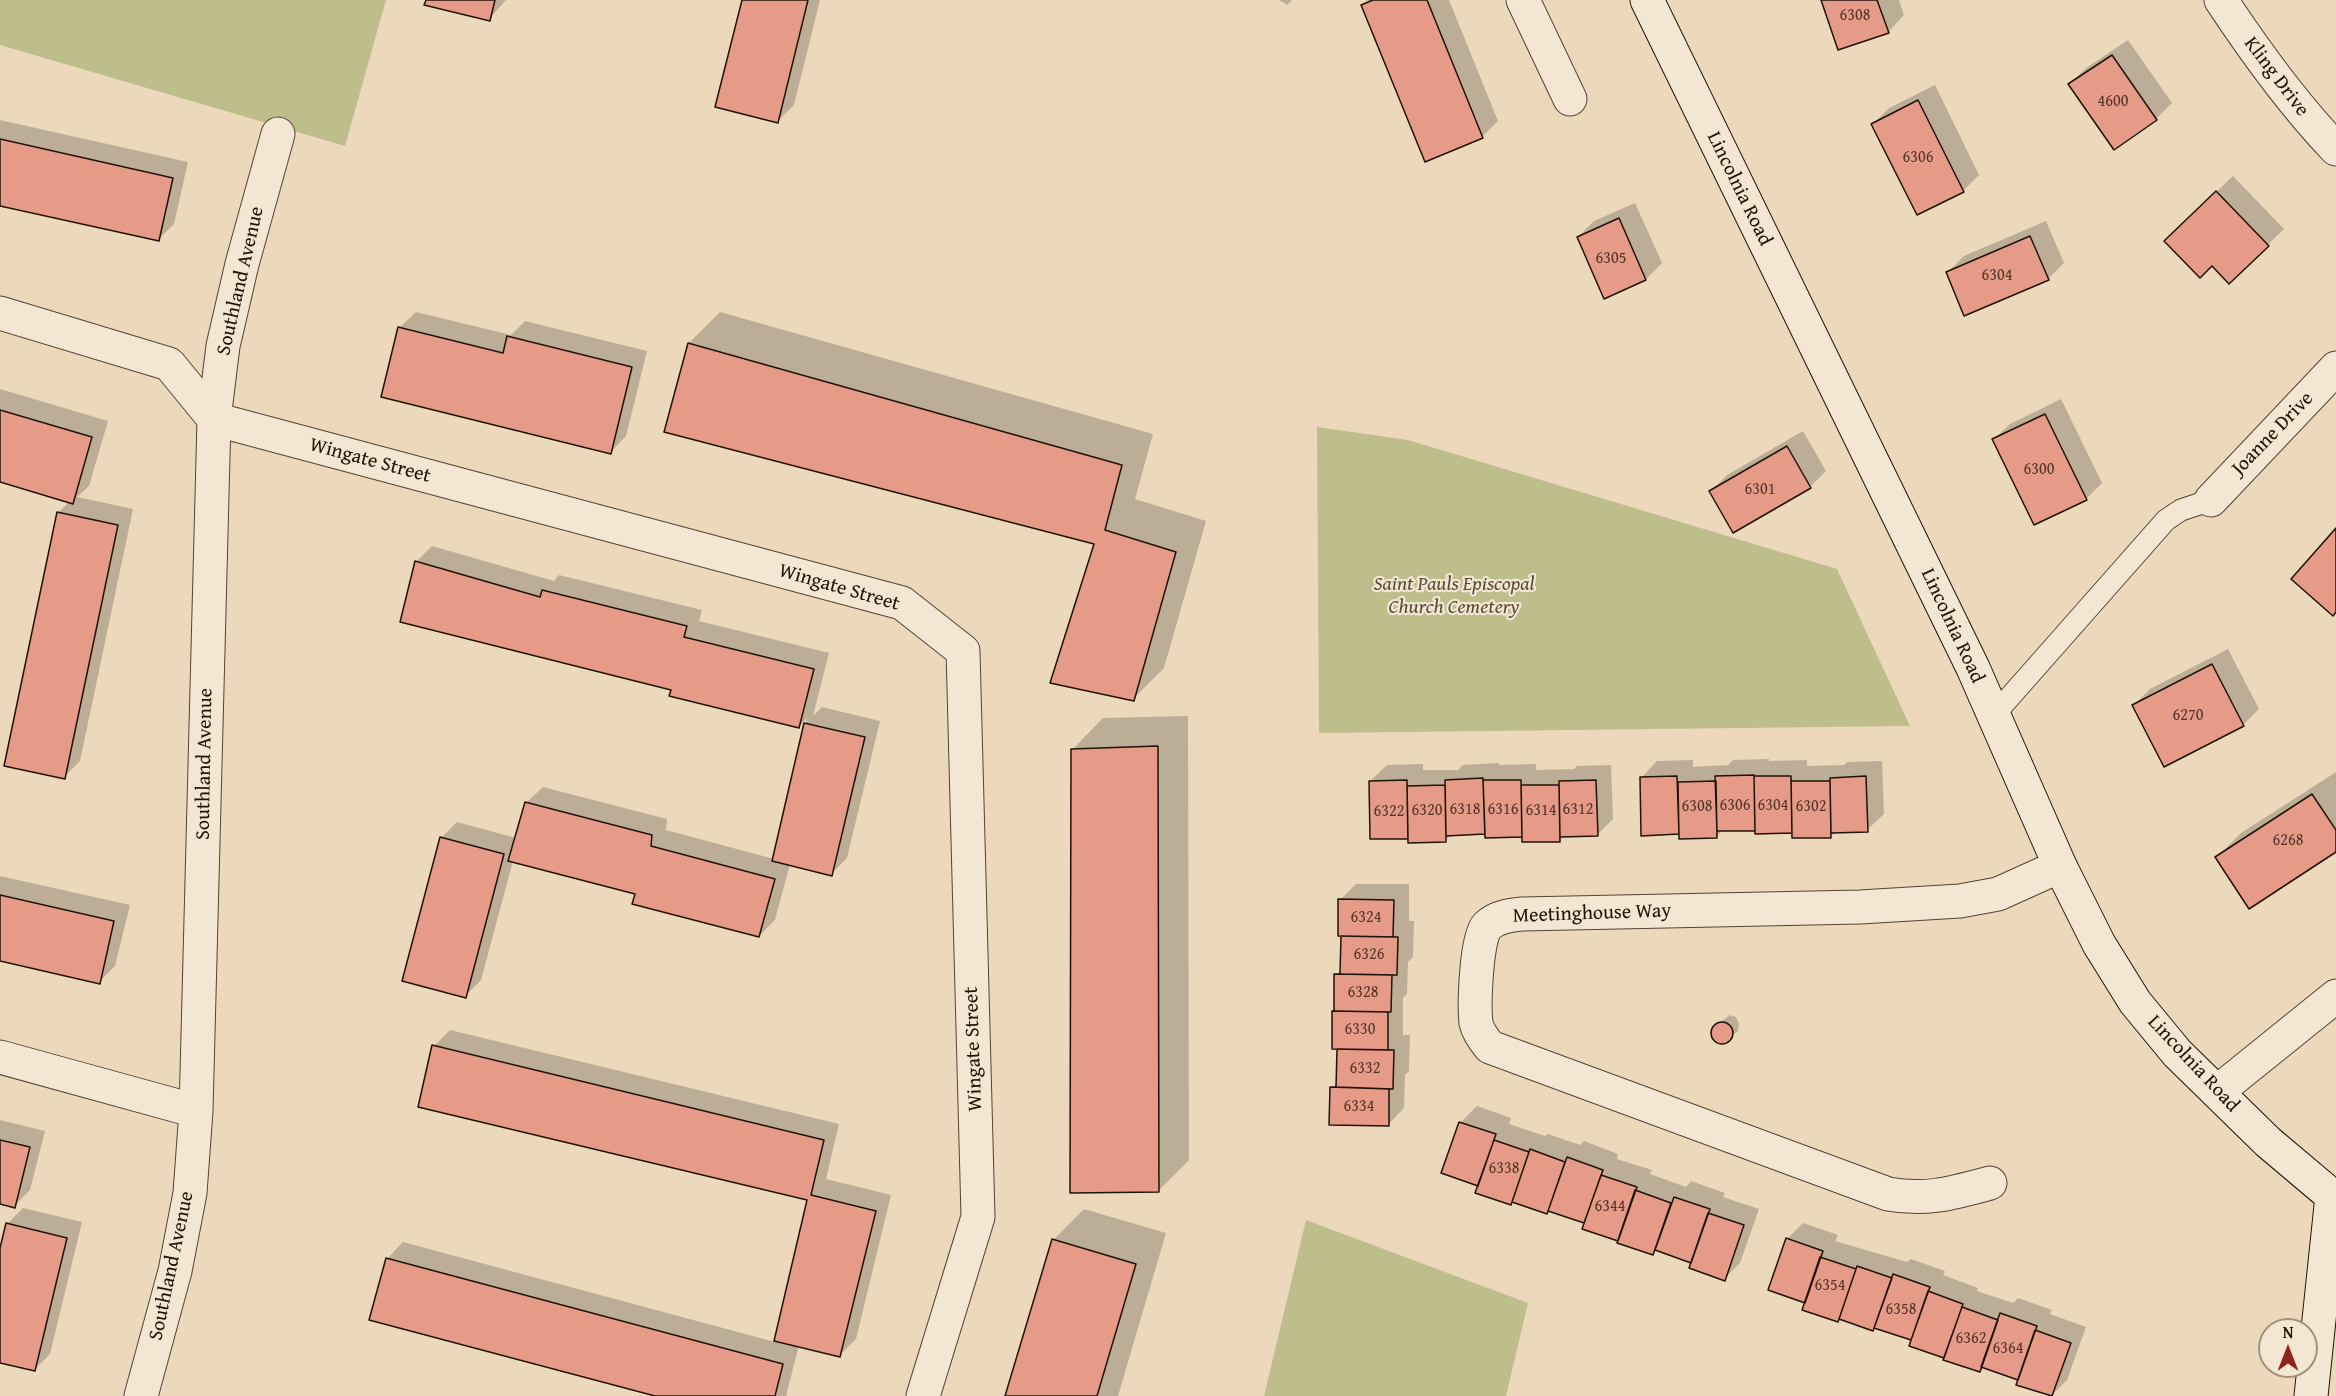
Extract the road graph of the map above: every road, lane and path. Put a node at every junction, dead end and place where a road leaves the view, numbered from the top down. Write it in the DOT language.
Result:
graph roads {
  1 [pos="1523,0"];
  2 [pos="1647,0"];
  3 [pos="2221,0"];
  4 [pos="1570,99"];
  5 [pos="278,134"];
  6 [pos="2336,149"];
  7 [pos="0,313"];
  8 [pos="2336,368"];
  9 [pos="214,419"];
  10 [pos="2211,500"];
  11 [pos="1993,716"];
  12 [pos="2060,866"];
  13 [pos="2336,996"];
  14 [pos="0,1057"];
  15 [pos="2217,1092"];
  16 [pos="196,1111"];
  17 [pos="1990,1183"];
  18 [pos="2334,1188"];
  19 [pos="141,1396"];
  20 [pos="923,1396"];
  21 [pos="2311,1396"];
  1 -- 4 [label="street"];
  2 -- 11 [label="street, Lincolnia Road"];
  3 -- 6 [label="street, Kling Drive"];
  5 -- 9 [label="street, Southland Avenue"];
  7 -- 9 [label="street"];
  8 -- 10 [label="street, Joanne Drive"];
  9 -- 16 [label="street, Southland Avenue"];
  9 -- 20 [label="street, Wingate Street"];
  10 -- 11 [label="lane"];
  11 -- 12 [label="street, Lincolnia Road"];
  12 -- 15 [label="street, Lincolnia Road"];
  12 -- 17 [label="street, Meetinghouse Way"];
  13 -- 15 [label="street"];
  14 -- 16 [label="street"];
  15 -- 18 [label="street, Lincolnia Road"];
  16 -- 19 [label="street, Southland Avenue"];
  18 -- 21 [label="street"];
}
